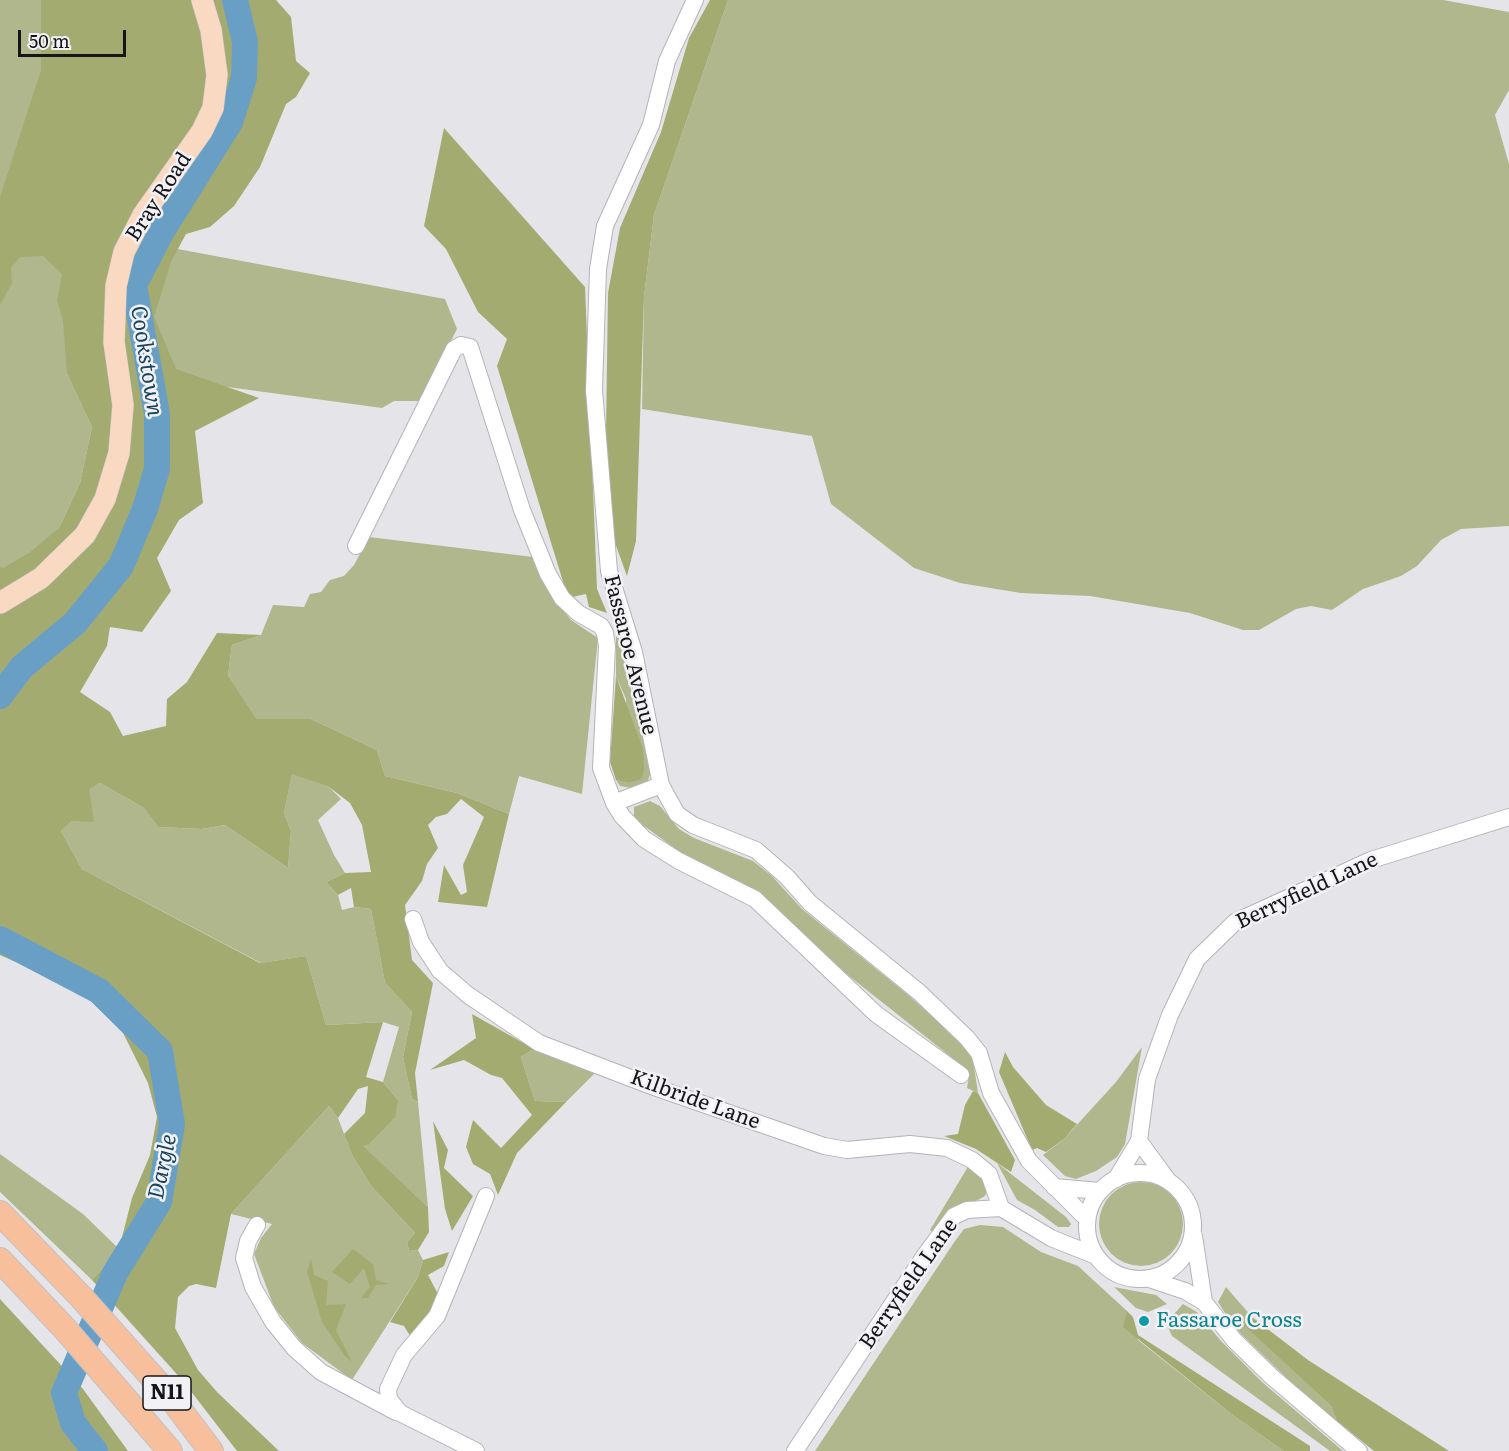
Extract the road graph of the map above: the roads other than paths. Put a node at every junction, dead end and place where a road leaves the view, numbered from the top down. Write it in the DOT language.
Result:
graph roads {
  1 [pos="202,0"];
  2 [pos="695,0"];
  3 [pos="356,546"];
  4 [pos="0,603"];
  5 [pos="661,785"];
  6 [pos="614,803"];
  7 [pos="1509,817"];
  8 [pos="413,919"];
  9 [pos="961,1075"];
  10 [pos="1139,1141"];
  11 [pos="1116,1179"];
  12 [pos="1168,1180"];
  13 [pos="1054,1187"];
  14 [pos="1100,1191"];
  15 [pos="486,1196"];
  16 [pos="1001,1208"];
  17 [pos="0,1213"];
  18 [pos="1087,1224"];
  19 [pos="257,1226"];
  20 [pos="1193,1232"];
  21 [pos="1064,1243"];
  22 [pos="1096,1256"];
  23 [pos="0,1260"];
  24 [pos="1149,1279"];
  25 [pos="1204,1302"];
  26 [pos="123,1395"];
  27 [pos="400,1413"];
  28 [pos="153,1451"];
  29 [pos="170,1451"];
  30 [pos="211,1451"];
  31 [pos="476,1451"];
  32 [pos="795,1451"];
  33 [pos="1359,1451"];
  1 -- 4 [label="main road, Bray Road"];
  2 -- 5 [label="street, Fassaroe Avenue"];
  3 -- 6 [label="street"];
  5 -- 6 [label="street"];
  5 -- 13 [label="street, Fassaroe Avenue"];
  6 -- 9 [label="street"];
  7 -- 10 [label="street, Berryfield Lane"];
  8 -- 16 [label="street, Kilbride Lane"];
  10 -- 11 [label="street, Berryfield Lane"];
  10 -- 12 [label="street"];
  11 -- 12 [label="street"];
  11 -- 14 [label="street"];
  12 -- 20 [label="street"];
  13 -- 14 [label="street"];
  13 -- 18 [label="street, Fassaroe Avenue"];
  14 -- 18 [label="street"];
  15 -- 27 [label="street"];
  16 -- 21 [label="street"];
  16 -- 32 [label="street, Berryfield Lane"];
  17 -- 30 [label="highway, N11"];
  18 -- 21 [label="street"];
  18 -- 22 [label="street"];
  19 -- 27 [label="street"];
  20 -- 24 [label="street"];
  20 -- 25 [label="street"];
  21 -- 22 [label="street"];
  22 -- 24 [label="street"];
  23 -- 26 [label="highway, N11"];
  24 -- 25 [label="street"];
  25 -- 33 [label="street"];
  26 -- 28 [label="highway, N11"];
  26 -- 29 [label="highway, N11"];
  27 -- 31 [label="street"];
}
